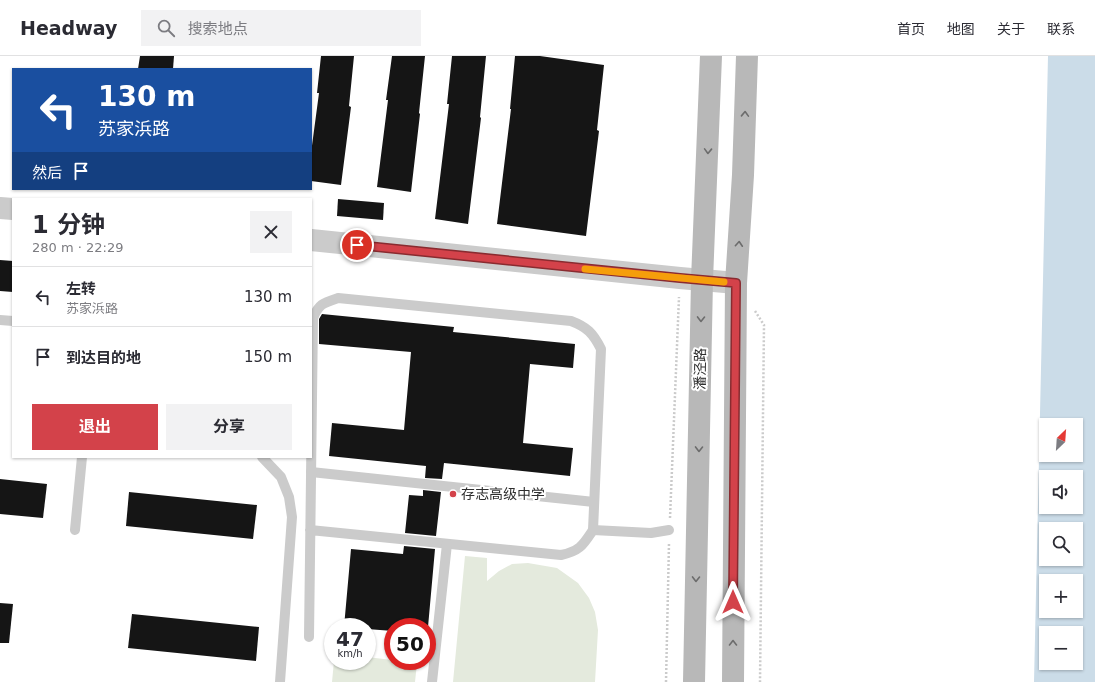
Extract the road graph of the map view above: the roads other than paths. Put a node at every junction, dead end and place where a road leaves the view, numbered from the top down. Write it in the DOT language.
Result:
graph roads {
  1 [pos="711,56"];
  2 [pos="747,56"];
  3 [pos="0,208"];
  4 [pos="12,209"];
  5 [pos="312,240"];
  6 [pos="702,280"];
  7 [pos="736,283"];
  8 [pos="0,320"];
  9 [pos="12,321"];
  10 [pos="312,421"];
  11 [pos="82,458"];
  12 [pos="263,458"];
  13 [pos="311,458"];
  14 [pos="311,472"];
  15 [pos="594,502"];
  16 [pos="75,530"];
  17 [pos="310,530"];
  18 [pos="593,530"];
  19 [pos="669,530"];
  20 [pos="447,544"];
  21 [pos="309,637"];
  22 [pos="280,682"];
  23 [pos="432,682"];
  24 [pos="694,682"];
  25 [pos="733,682"];
  1 -- 6 [label="main road, 潘泾路, one-way"];
  7 -- 2 [label="main road, one-way"];
  3 -- 4 [label="street"];
  5 -- 6 [label="street"];
  6 -- 7 [label="street"];
  6 -- 24 [label="main road, 潘泾路, one-way"];
  25 -- 7 [label="main road, one-way"];
  8 -- 9 [label="lane"];
  10 -- 15 [label="lane"];
  11 -- 16 [label="lane"];
  12 -- 22 [label="lane"];
  13 -- 14 [label="lane"];
  14 -- 15 [label="lane"];
  14 -- 17 [label="lane"];
  15 -- 18 [label="lane"];
  17 -- 20 [label="lane"];
  17 -- 21 [label="lane"];
  18 -- 19 [label="lane"];
  18 -- 20 [label="lane"];
  20 -- 23 [label="lane"];
}
